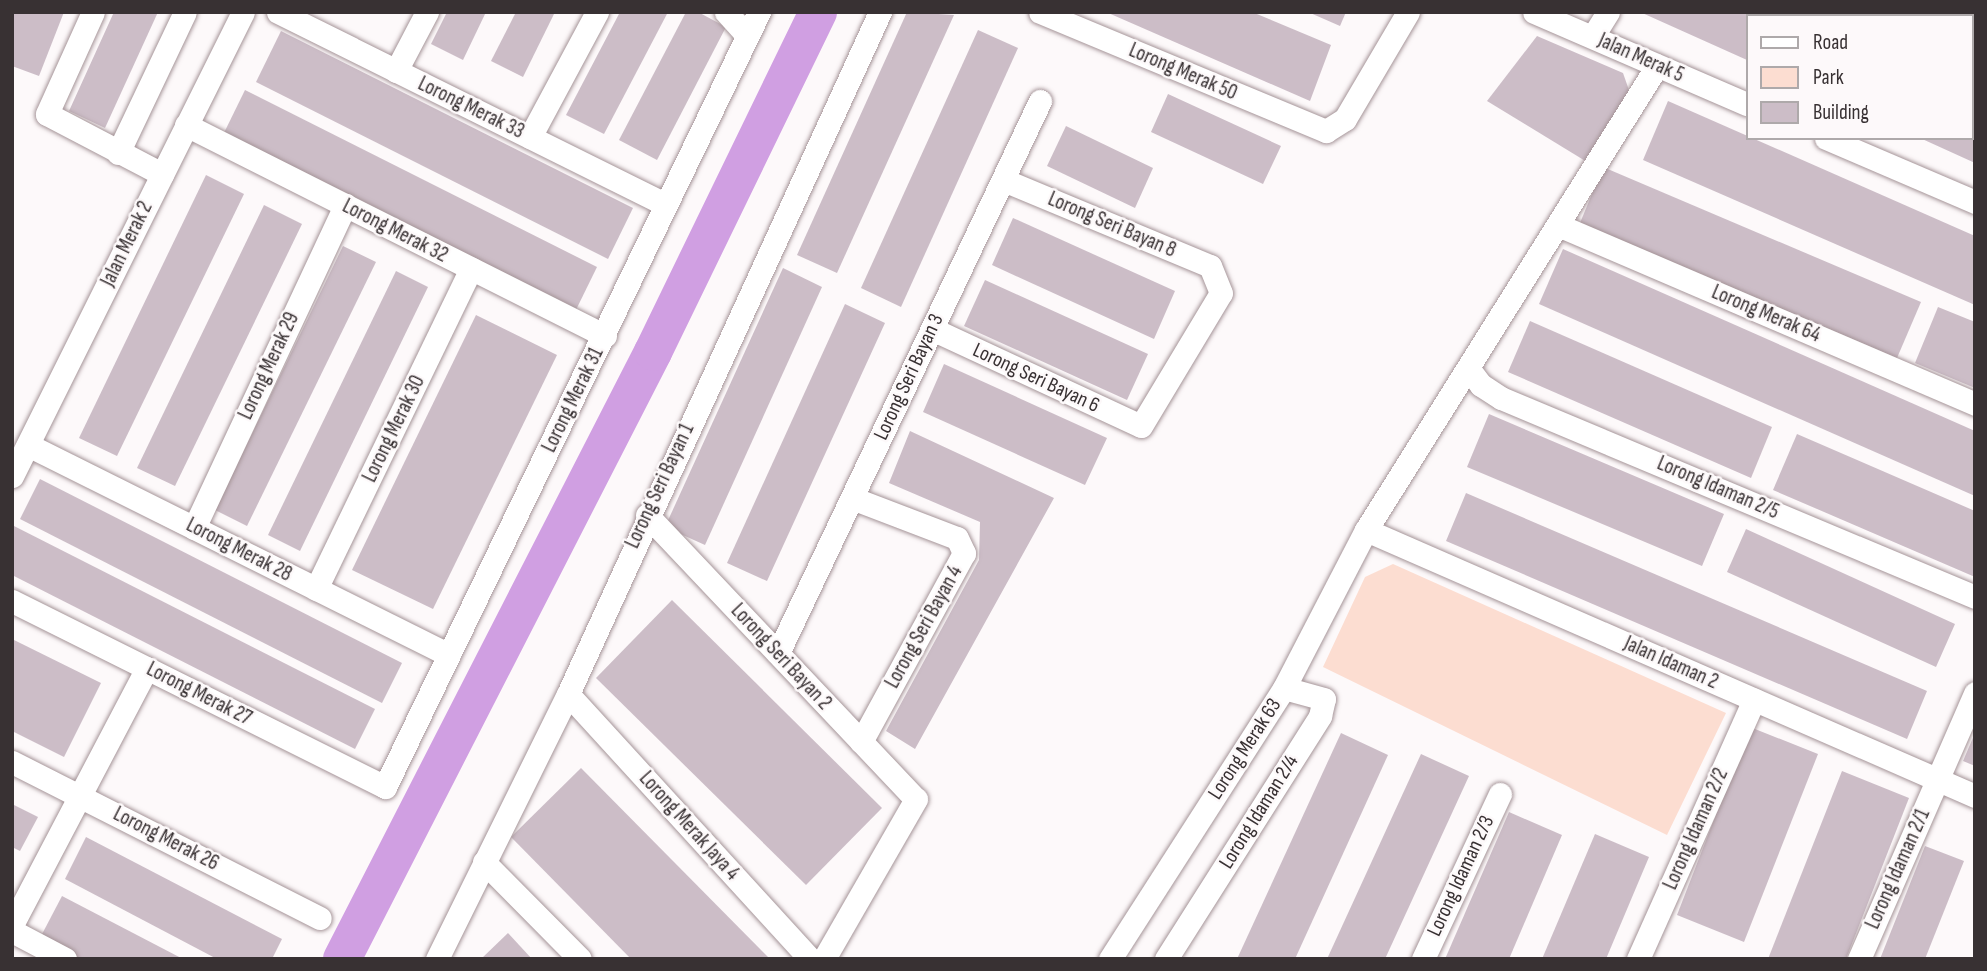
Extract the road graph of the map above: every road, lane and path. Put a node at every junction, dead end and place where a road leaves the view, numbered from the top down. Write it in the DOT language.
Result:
graph roads {
  1 [pos="93,12"];
  2 [pos="185,12"];
  3 [pos="243,12"];
  4 [pos="278,12"];
  5 [pos="427,12"];
  6 [pos="597,12"];
  7 [pos="726,12"];
  8 [pos="759,12"];
  9 [pos="880,12"];
  10 [pos="1040,12"];
  11 [pos="1408,12"];
  12 [pos="1534,12"];
  13 [pos="1608,12"];
  14 [pos="747,35"];
  15 [pos="1592,36"];
  16 [pos="1657,66"];
  17 [pos="396,71"];
  18 [pos="1040,101"];
  19 [pos="1745,103"];
  20 [pos="186,125"];
  21 [pos="530,137"];
  22 [pos="1831,140"];
  23 [pos="118,153"];
  24 [pos="162,174"];
  25 [pos="1003,180"];
  26 [pos="1975,202"];
  27 [pos="665,204"];
  28 [pos="345,205"];
  29 [pos="1558,225"];
  30 [pos="471,269"];
  31 [pos="932,329"];
  32 [pos="605,336"];
  33 [pos="1468,368"];
  34 [pos="1975,404"];
  35 [pos="1141,426"];
  36 [pos="28,445"];
  37 [pos="12,475"];
  38 [pos="852,498"];
  39 [pos="647,514"];
  40 [pos="194,528"];
  41 [pos="1366,530"];
  42 [pos="317,589"];
  43 [pos="1975,597"];
  44 [pos="12,601"];
  45 [pos="778,653"];
  46 [pos="449,655"];
  47 [pos="147,668"];
  48 [pos="1284,688"];
  49 [pos="1975,693"];
  50 [pos="568,694"];
  51 [pos="1754,700"];
  52 [pos="861,742"];
  53 [pos="12,762"];
  54 [pos="1937,780"];
  55 [pos="385,787"];
  56 [pos="1500,794"];
  57 [pos="81,795"];
  58 [pos="1975,796"];
  59 [pos="484,862"];
  60 [pos="320,918"];
  61 [pos="12,925"];
  62 [pos="12,932"];
  63 [pos="65,959"];
  64 [pos="438,959"];
  65 [pos="580,959"];
  66 [pos="810,959"];
  67 [pos="824,959"];
  68 [pos="1110,959"];
  69 [pos="1166,959"];
  70 [pos="1423,959"];
  71 [pos="1638,959"];
  72 [pos="1859,959"];
  1 -- 23 [label="street"];
  2 -- 23 [label="street"];
  3 -- 20 [label="street, Jalan Merak 2"];
  4 -- 17 [label="street, Lorong Merak 33"];
  5 -- 17 [label="street"];
  6 -- 21 [label="street"];
  7 -- 14 [label="street"];
  8 -- 14 [label="street, Lorong Merak 31"];
  9 -- 39 [label="street, Lorong Seri Bayan 1"];
  10 -- 11 [label="street, Lorong Merak 50"];
  12 -- 15 [label="street, Jalan Merak 5"];
  13 -- 15 [label="street"];
  14 -- 27 [label="street, Lorong Merak 31"];
  15 -- 16 [label="street, Jalan Merak 5"];
  16 -- 19 [label="street, Jalan Merak 5"];
  16 -- 29 [label="street, Lorong Merak 63"];
  17 -- 21 [label="street, Lorong Merak 33"];
  18 -- 25 [label="street, Lorong Seri Bayan 3"];
  20 -- 24 [label="street, Jalan Merak 2"];
  20 -- 28 [label="street, Lorong Merak 32"];
  21 -- 27 [label="street, Lorong Merak 33"];
  22 -- 26 [label="street"];
  23 -- 24 [label="street"];
  24 -- 36 [label="street, Jalan Merak 2"];
  25 -- 31 [label="street, Lorong Seri Bayan 3"];
  25 -- 35 [label="street, Lorong Seri Bayan 8"];
  27 -- 32 [label="street, Lorong Merak 31"];
  28 -- 30 [label="street, Lorong Merak 32"];
  28 -- 40 [label="street, Lorong Merak 29"];
  29 -- 33 [label="street, Lorong Merak 63"];
  29 -- 34 [label="street, Lorong Merak 64"];
  30 -- 32 [label="street, Lorong Merak 32"];
  30 -- 42 [label="street, Lorong Merak 30"];
  31 -- 35 [label="street, Lorong Seri Bayan 6"];
  31 -- 38 [label="street, Lorong Seri Bayan 3"];
  32 -- 46 [label="street, Lorong Merak 31"];
  33 -- 41 [label="street, Lorong Merak 63"];
  33 -- 43 [label="street, Lorong Idaman 2/5"];
  36 -- 37 [label="street, Jalan Merak 2"];
  36 -- 40 [label="street, Lorong Merak 28"];
  38 -- 45 [label="street, Lorong Seri Bayan 3"];
  38 -- 52 [label="street, Lorong Seri Bayan 4"];
  39 -- 45 [label="street, Lorong Seri Bayan 2"];
  39 -- 50 [label="street, Lorong Seri Bayan 1"];
  40 -- 42 [label="street, Lorong Merak 28"];
  41 -- 48 [label="street, Lorong Merak 63"];
  41 -- 51 [label="street, Jalan Idaman 2"];
  42 -- 46 [label="street, Lorong Merak 28"];
  44 -- 47 [label="street, Lorong Merak 27"];
  45 -- 52 [label="street, Lorong Seri Bayan 2"];
  46 -- 55 [label="street, Lorong Merak 31"];
  47 -- 55 [label="street, Lorong Merak 27"];
  47 -- 57 [label="street"];
  48 -- 68 [label="street, Lorong Merak 63"];
  48 -- 69 [label="street, Lorong Idaman 2/4"];
  49 -- 54 [label="street, Lorong Idaman 2/1"];
  50 -- 59 [label="street, Lorong Seri Bayan 1"];
  50 -- 66 [label="street, Lorong Merak Jaya 4"];
  51 -- 54 [label="street, Jalan Idaman 2"];
  51 -- 71 [label="street, Lorong Idaman 2/2"];
  52 -- 67 [label="street, Lorong Seri Bayan 2"];
  53 -- 57 [label="street, Lorong Merak 26"];
  54 -- 58 [label="street, Jalan Idaman 2"];
  54 -- 72 [label="street, Lorong Idaman 2/1"];
  56 -- 70 [label="street, Lorong Idaman 2/3"];
  57 -- 60 [label="street, Lorong Merak 26"];
  57 -- 61 [label="street"];
  59 -- 64 [label="street, Lorong Seri Bayan 1"];
  59 -- 65 [label="street"];
  62 -- 63 [label="street"];
}
